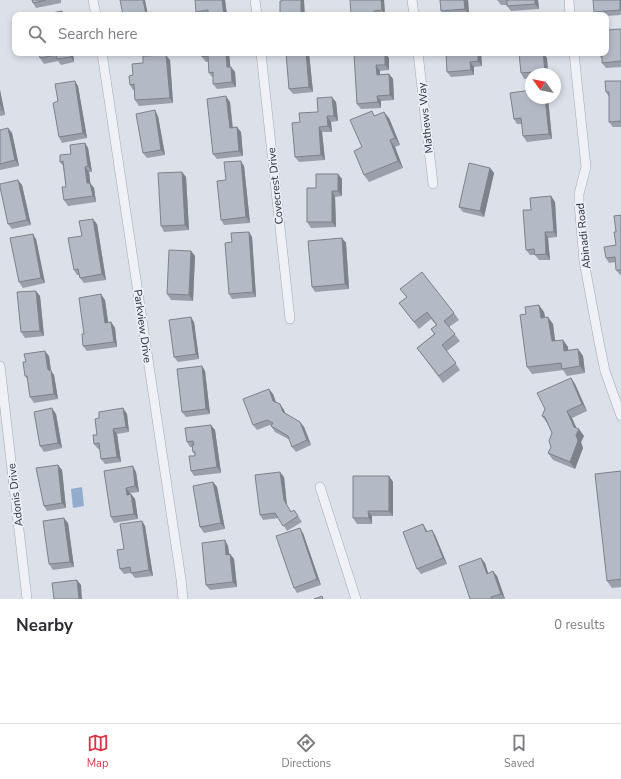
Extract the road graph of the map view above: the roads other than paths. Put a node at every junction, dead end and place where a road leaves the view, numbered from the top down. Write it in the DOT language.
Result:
graph roads {
  1 [pos="93,0"];
  2 [pos="255,0"];
  3 [pos="412,0"];
  4 [pos="569,0"];
  5 [pos="95,12"];
  6 [pos="257,12"];
  7 [pos="414,12"];
  8 [pos="570,12"];
  9 [pos="102,56"];
  10 [pos="261,56"];
  11 [pos="418,56"];
  12 [pos="574,56"];
  13 [pos="432,184"];
  14 [pos="290,319"];
  15 [pos="0,366"];
  16 [pos="621,416"];
  17 [pos="320,487"];
  18 [pos="27,599"];
  19 [pos="183,599"];
  20 [pos="356,599"];
  1 -- 5 [label="street"];
  2 -- 6 [label="street"];
  3 -- 7 [label="street"];
  4 -- 8 [label="street"];
  9 -- 19 [label="street, Parkview Drive"];
  10 -- 14 [label="street, Covecrest Drive"];
  11 -- 13 [label="street, Mathews Way"];
  12 -- 16 [label="street, Abinadi Road"];
  15 -- 18 [label="street, Adonis Drive"];
  17 -- 20 [label="street"];
}
